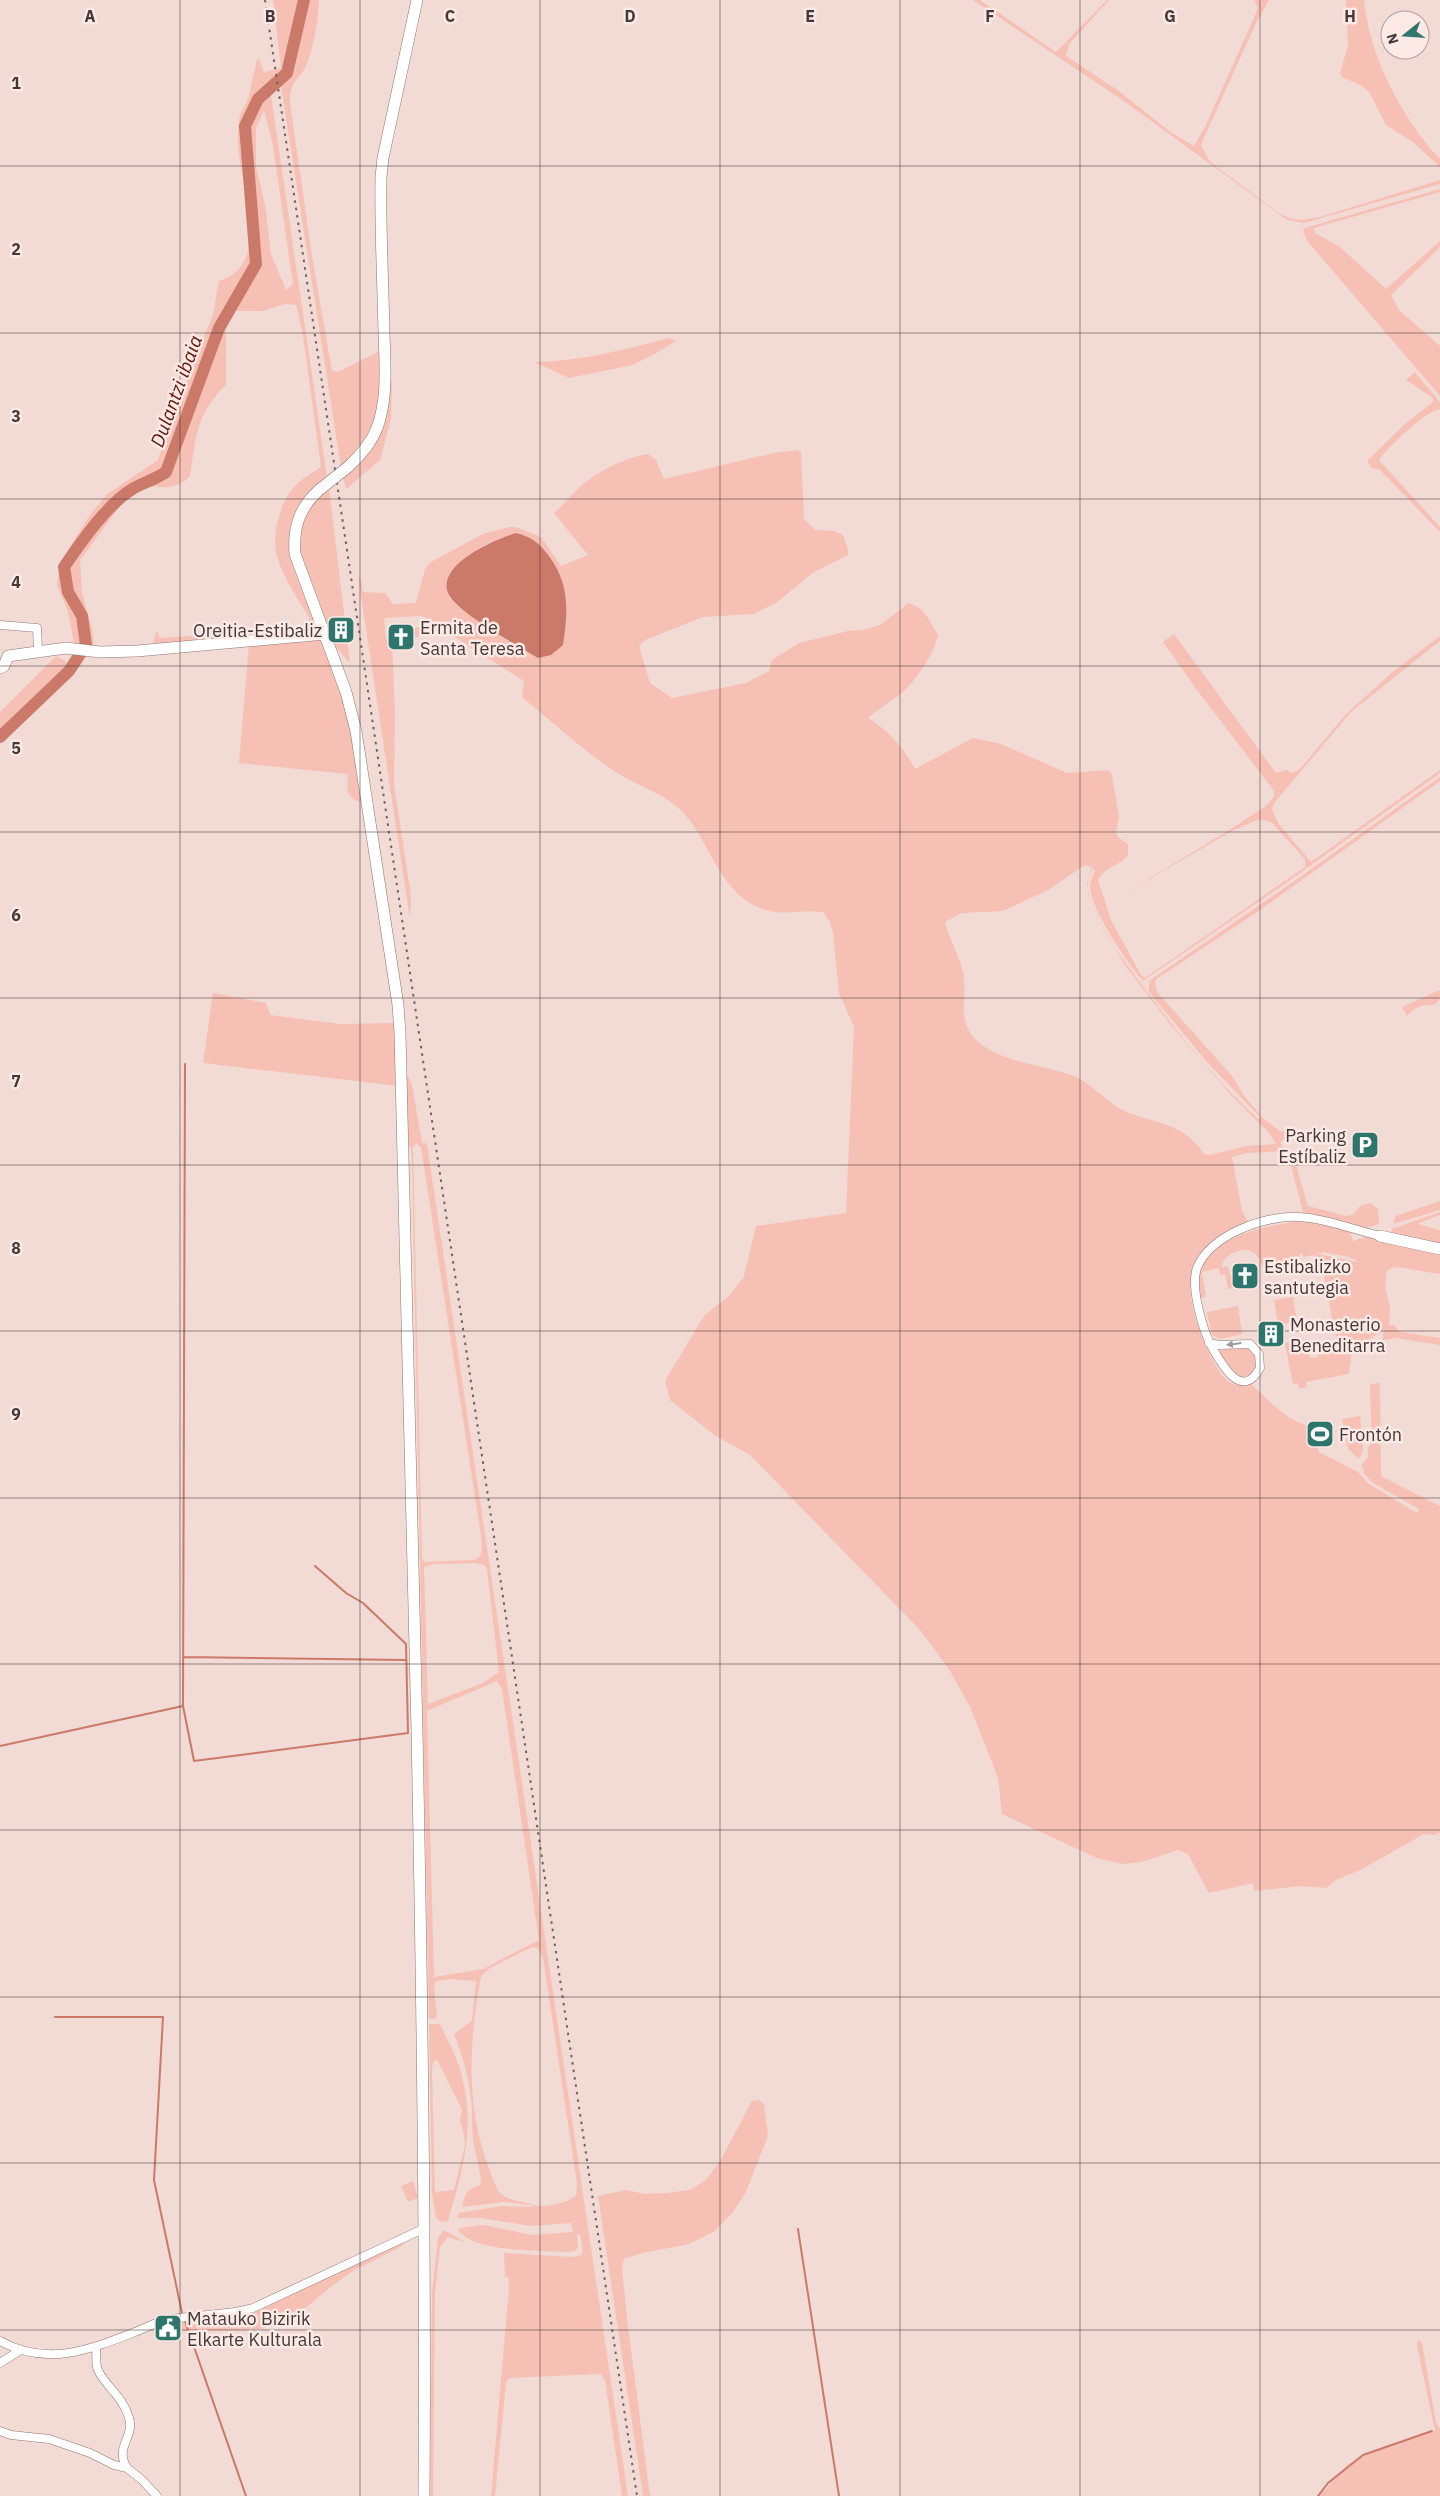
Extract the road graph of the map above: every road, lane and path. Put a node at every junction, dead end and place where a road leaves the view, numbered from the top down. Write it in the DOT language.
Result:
graph roads {
  1 [pos="417,0"];
  2 [pos="0,625"];
  3 [pos="325,634"];
  4 [pos="38,651"];
  5 [pos="4,652"];
  6 [pos="0,668"];
  7 [pos="1380,1236"];
  8 [pos="1440,1249"];
  9 [pos="1210,1343"];
  10 [pos="425,2228"];
  11 [pos="0,2341"];
  12 [pos="96,2347"];
  13 [pos="19,2352"];
  14 [pos="0,2363"];
  15 [pos="0,2431"];
  16 [pos="127,2468"];
  17 [pos="157,2496"];
  18 [pos="424,2496"];
  1 -- 3 [label="street, bridge"];
  2 -- 4 [label="street"];
  3 -- 4 [label="street"];
  3 -- 10 [label="street"];
  4 -- 5 [label="street"];
  5 -- 6 [label="street"];
  7 -- 8 [label="street"];
  7 -- 9 [label="street"];
  9 -- 9 [label="street, one-way"];
  10 -- 12 [label="street"];
  10 -- 18 [label="street"];
  11 -- 13 [label="street"];
  12 -- 13 [label="street"];
  12 -- 16 [label="street"];
  13 -- 14 [label="street"];
  15 -- 16 [label="street"];
  16 -- 17 [label="street"];
}
